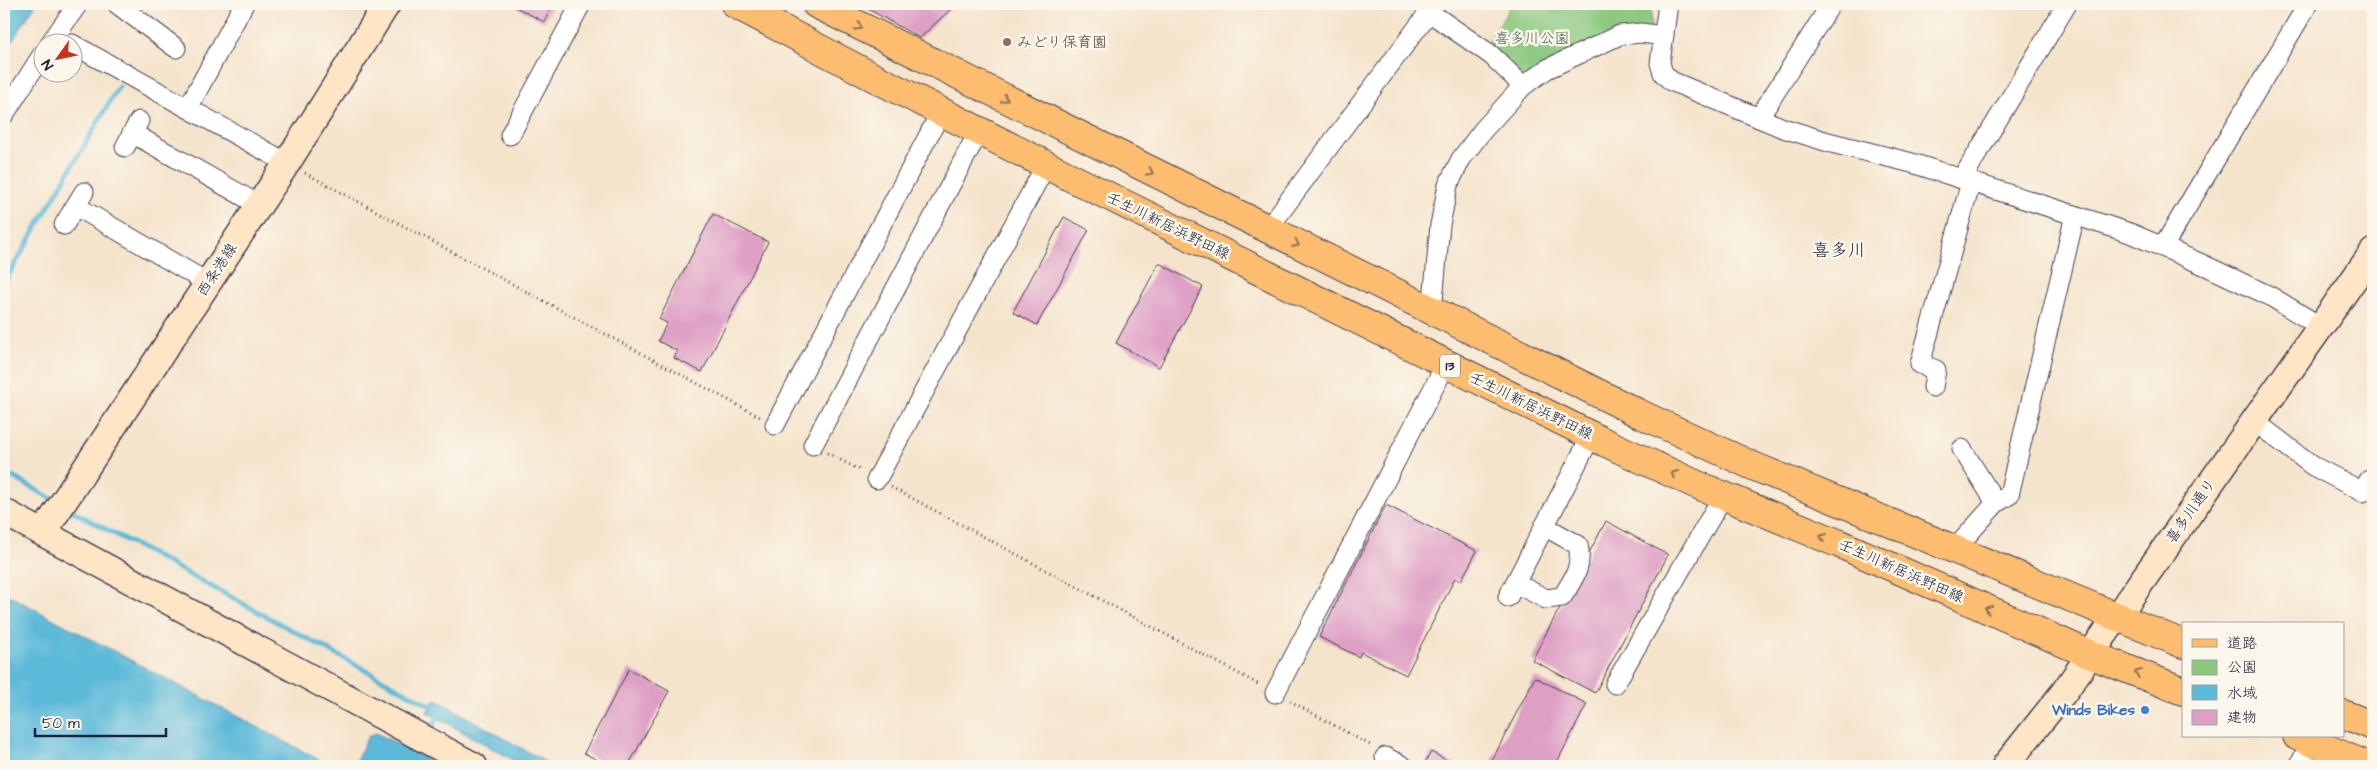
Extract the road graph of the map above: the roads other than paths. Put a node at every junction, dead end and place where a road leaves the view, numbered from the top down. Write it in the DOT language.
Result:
graph roads {
  1 [pos="78,4"];
  2 [pos="117,4"];
  3 [pos="244,4"];
  4 [pos="387,4"];
  5 [pos="581,4"];
  6 [pos="735,4"];
  7 [pos="816,4"];
  8 [pos="1668,4"];
  9 [pos="1831,4"];
  10 [pos="2067,4"];
  11 [pos="2308,4"];
  12 [pos="66,32"];
  13 [pos="1664,36"];
  14 [pos="176,48"];
  15 [pos="82,52"];
  16 [pos="32,71"];
  17 [pos="1523,86"];
  18 [pos="188,108"];
  19 [pos="941,112"];
  20 [pos="4,115"];
  21 [pos="1759,118"];
  22 [pos="979,131"];
  23 [pos="132,134"];
  24 [pos="510,135"];
  25 [pos="287,163"];
  26 [pos="1046,165"];
  27 [pos="1966,180"];
  28 [pos="259,205"];
  29 [pos="2076,215"];
  30 [pos="64,225"];
  31 [pos="1267,230"];
  32 [pos="2164,248"];
  33 [pos="2373,252"];
  34 [pos="208,283"];
  35 [pos="1432,312"];
  36 [pos="2321,327"];
  37 [pos="1446,364"];
  38 [pos="1933,387"];
  39 [pos="2254,421"];
  40 [pos="775,425"];
  41 [pos="1591,436"];
  42 [pos="814,445"];
  43 [pos="1962,449"];
  44 [pos="877,480"];
  45 [pos="2369,480"];
  46 [pos="1723,496"];
  47 [pos="1996,503"];
  48 [pos="4,512"];
  49 [pos="1544,526"];
  50 [pos="43,534"];
  51 [pos="1955,549"];
  52 [pos="2118,615"];
  53 [pos="2182,644"];
  54 [pos="2089,654"];
  55 [pos="1615,684"];
  56 [pos="2182,691"];
  57 [pos="1275,693"];
  58 [pos="2344,714"];
  59 [pos="2373,726"];
  60 [pos="2304,739"];
  61 [pos="1385,757"];
  62 [pos="474,766"];
  63 [pos="1403,766"];
  64 [pos="2005,766"];
  65 [pos="2298,766"];
  66 [pos="2368,766"];
  1 -- 12 [label="street"];
  2 -- 14 [label="street"];
  3 -- 18 [label="street"];
  4 -- 25 [label="street, 西条港線"];
  5 -- 24 [label="street"];
  6 -- 19 [label="main road, 壬生川新居浜野田線 / 13"];
  7 -- 31 [label="main road, one-way"];
  8 -- 13 [label="street"];
  9 -- 21 [label="street"];
  10 -- 27 [label="street"];
  11 -- 32 [label="street"];
  13 -- 17 [label="street"];
  13 -- 21 [label="street"];
  15 -- 18 [label="street"];
  16 -- 20 [label="street"];
  17 -- 31 [label="street"];
  17 -- 35 [label="street"];
  18 -- 25 [label="street"];
  19 -- 22 [label="main road, 壬生川新居浜野田線 / 13"];
  19 -- 40 [label="street"];
  21 -- 27 [label="street"];
  22 -- 26 [label="main road, 壬生川新居浜野田線 / 13"];
  22 -- 42 [label="street"];
  23 -- 28 [label="street"];
  25 -- 28 [label="street, 西条港線"];
  26 -- 37 [label="main road, 壬生川新居浜野田線 / 13"];
  26 -- 44 [label="street"];
  27 -- 29 [label="street"];
  27 -- 38 [label="street"];
  28 -- 34 [label="street, 西条港線"];
  29 -- 32 [label="street"];
  29 -- 47 [label="street"];
  30 -- 34 [label="street"];
  31 -- 35 [label="main road, one-way"];
  32 -- 36 [label="street"];
  33 -- 36 [label="street, 喜多川通り"];
  34 -- 50 [label="street, 西条港線"];
  35 -- 51 [label="main road"];
  36 -- 39 [label="street, 喜多川通り"];
  37 -- 41 [label="main road, 壬生川新居浜野田線 / 13"];
  37 -- 57 [label="street"];
  39 -- 45 [label="street"];
  39 -- 52 [label="street, 喜多川通り"];
  46 -- 41 [label="main road, 壬生川新居浜野田線 / 13, one-way"];
  41 -- 49 [label="street"];
  43 -- 47 [label="street"];
  54 -- 46 [label="main road, 壬生川新居浜野田線 / 13, one-way"];
  46 -- 55 [label="street"];
  47 -- 51 [label="street"];
  48 -- 50 [label="street"];
  49 -- 49 [label="street"];
  50 -- 62 [label="street"];
  51 -- 52 [label="main road"];
  52 -- 53 [label="main road"];
  52 -- 54 [label="street, 喜多川通り"];
  56 -- 54 [label="main road, 壬生川新居浜野田線 / 13, one-way"];
  54 -- 64 [label="street, 喜多川通り"];
  58 -- 59 [label="main road"];
  60 -- 65 [label="street"];
  60 -- 66 [label="main road"];
  61 -- 63 [label="street"];
}
